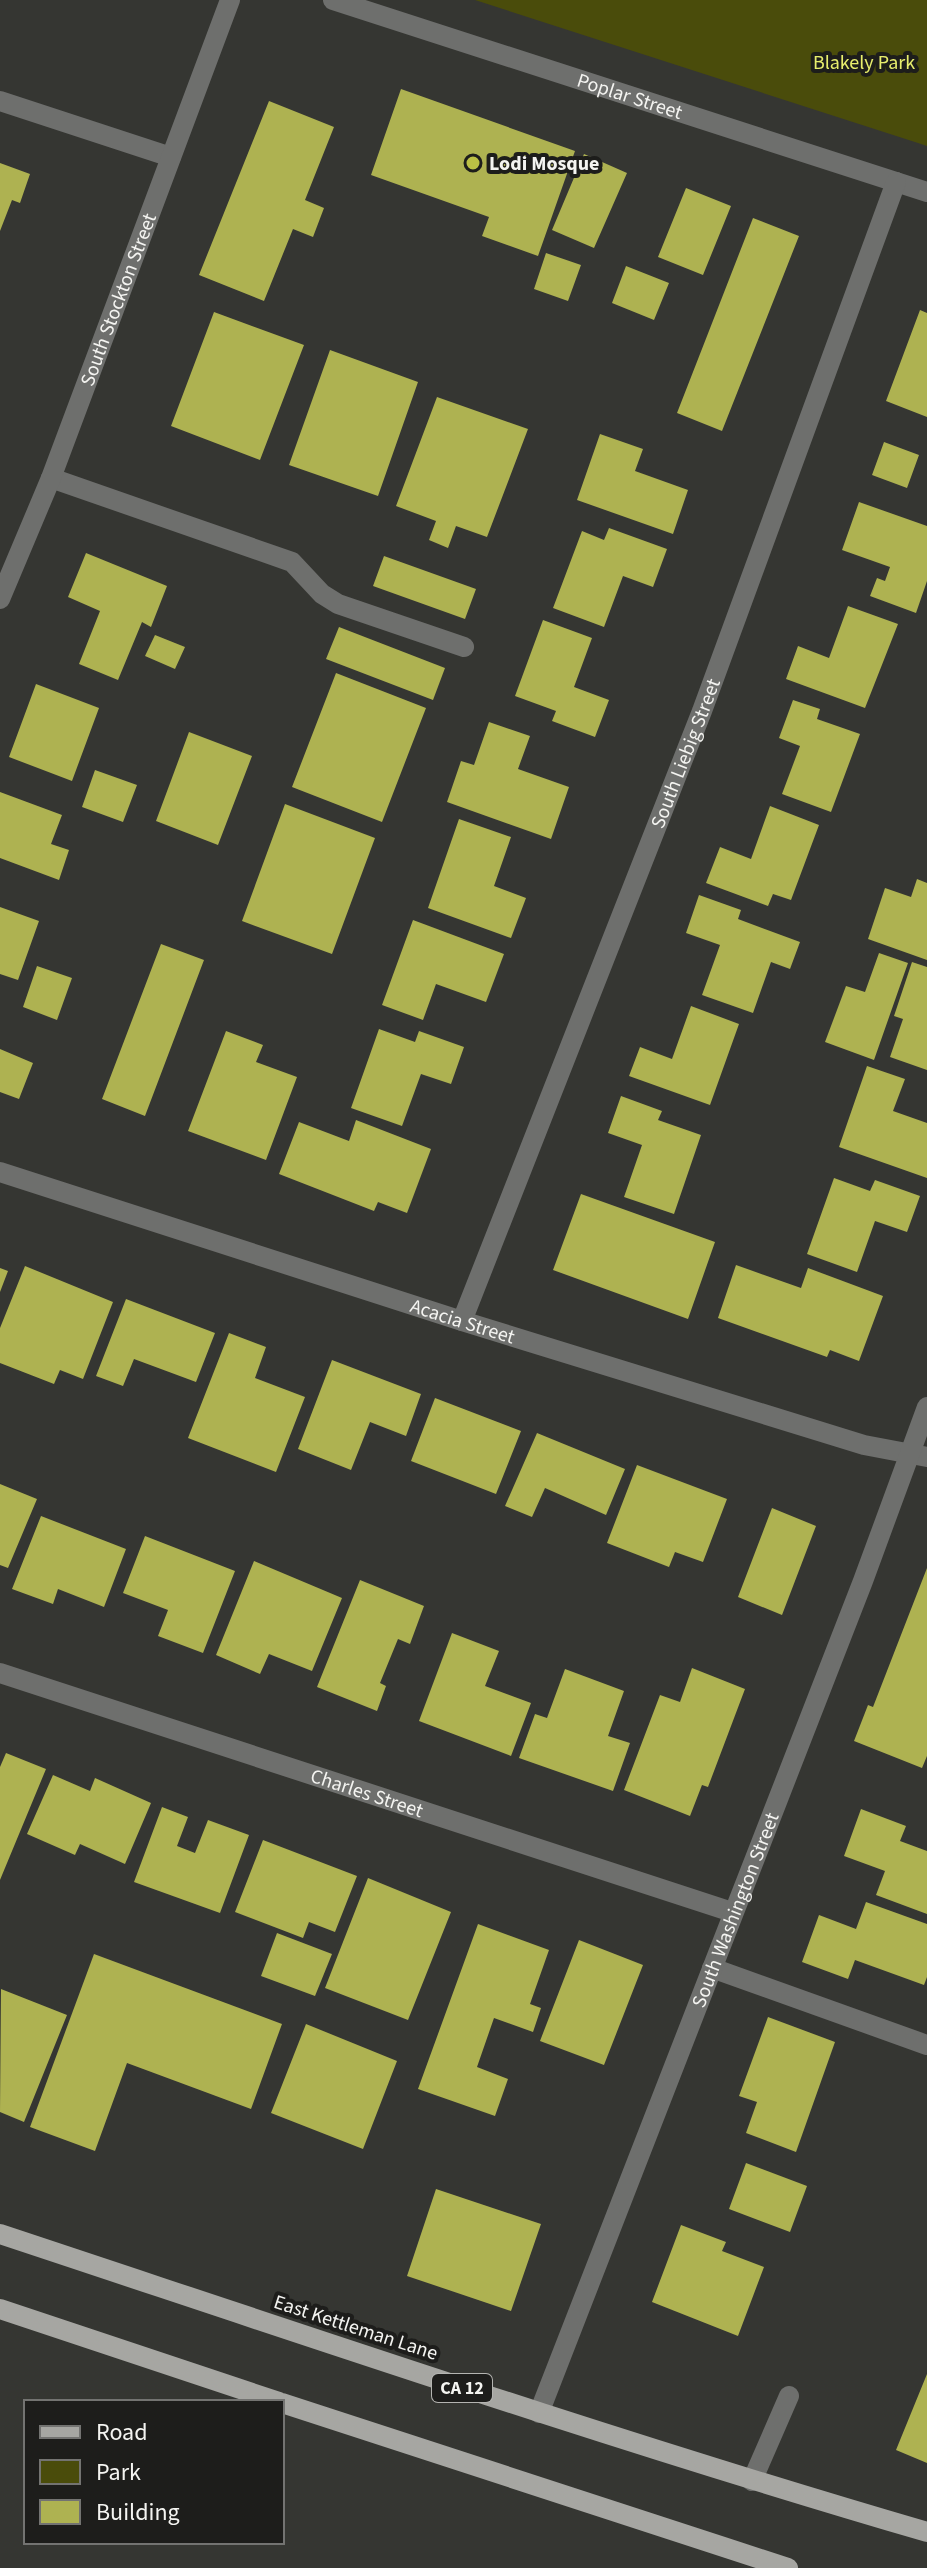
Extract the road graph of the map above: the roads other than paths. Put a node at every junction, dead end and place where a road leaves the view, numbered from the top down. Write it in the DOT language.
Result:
graph roads {
  1 [pos="230,0"];
  2 [pos="333,0"];
  3 [pos="0,101"];
  4 [pos="171,157"];
  5 [pos="896,182"];
  6 [pos="927,192"];
  7 [pos="51,478"];
  8 [pos="0,599"];
  9 [pos="464,647"];
  10 [pos="0,1172"];
  11 [pos="462,1321"];
  12 [pos="927,1407"];
  13 [pos="918,1456"];
  14 [pos="0,1673"];
  15 [pos="732,1912"];
  16 [pos="712,1968"];
  17 [pos="927,2045"];
  18 [pos="0,2234"];
  19 [pos="0,2309"];
  20 [pos="789,2396"];
  21 [pos="274,2400"];
  22 [pos="284,2403"];
  23 [pos="539,2413"];
  24 [pos="752,2481"];
  25 [pos="927,2532"];
  26 [pos="780,2567"];
  1 -- 4 [label="street, South Stockton Street"];
  2 -- 5 [label="street, Poplar Street"];
  3 -- 4 [label="street"];
  4 -- 7 [label="street, South Stockton Street"];
  5 -- 6 [label="street, Poplar Street"];
  5 -- 11 [label="street, South Liebig Street"];
  7 -- 8 [label="street, South Stockton Street"];
  7 -- 9 [label="street"];
  10 -- 11 [label="street, Acacia Street"];
  11 -- 13 [label="street, Acacia Street"];
  12 -- 13 [label="street, South Washington Street"];
  13 -- 15 [label="street, South Washington Street"];
  14 -- 15 [label="street, Charles Street"];
  15 -- 16 [label="street, South Washington Street"];
  16 -- 17 [label="street"];
  16 -- 23 [label="street, South Washington Street"];
  18 -- 23 [label="main road, East Kettleman Lane / CA 12"];
  19 -- 21 [label="main road"];
  20 -- 24 [label="street"];
  22 -- 26 [label="main road"];
  23 -- 24 [label="main road, East Kettleman Lane / CA 12"];
  24 -- 25 [label="main road, East Kettleman Lane / CA 12"];
}
